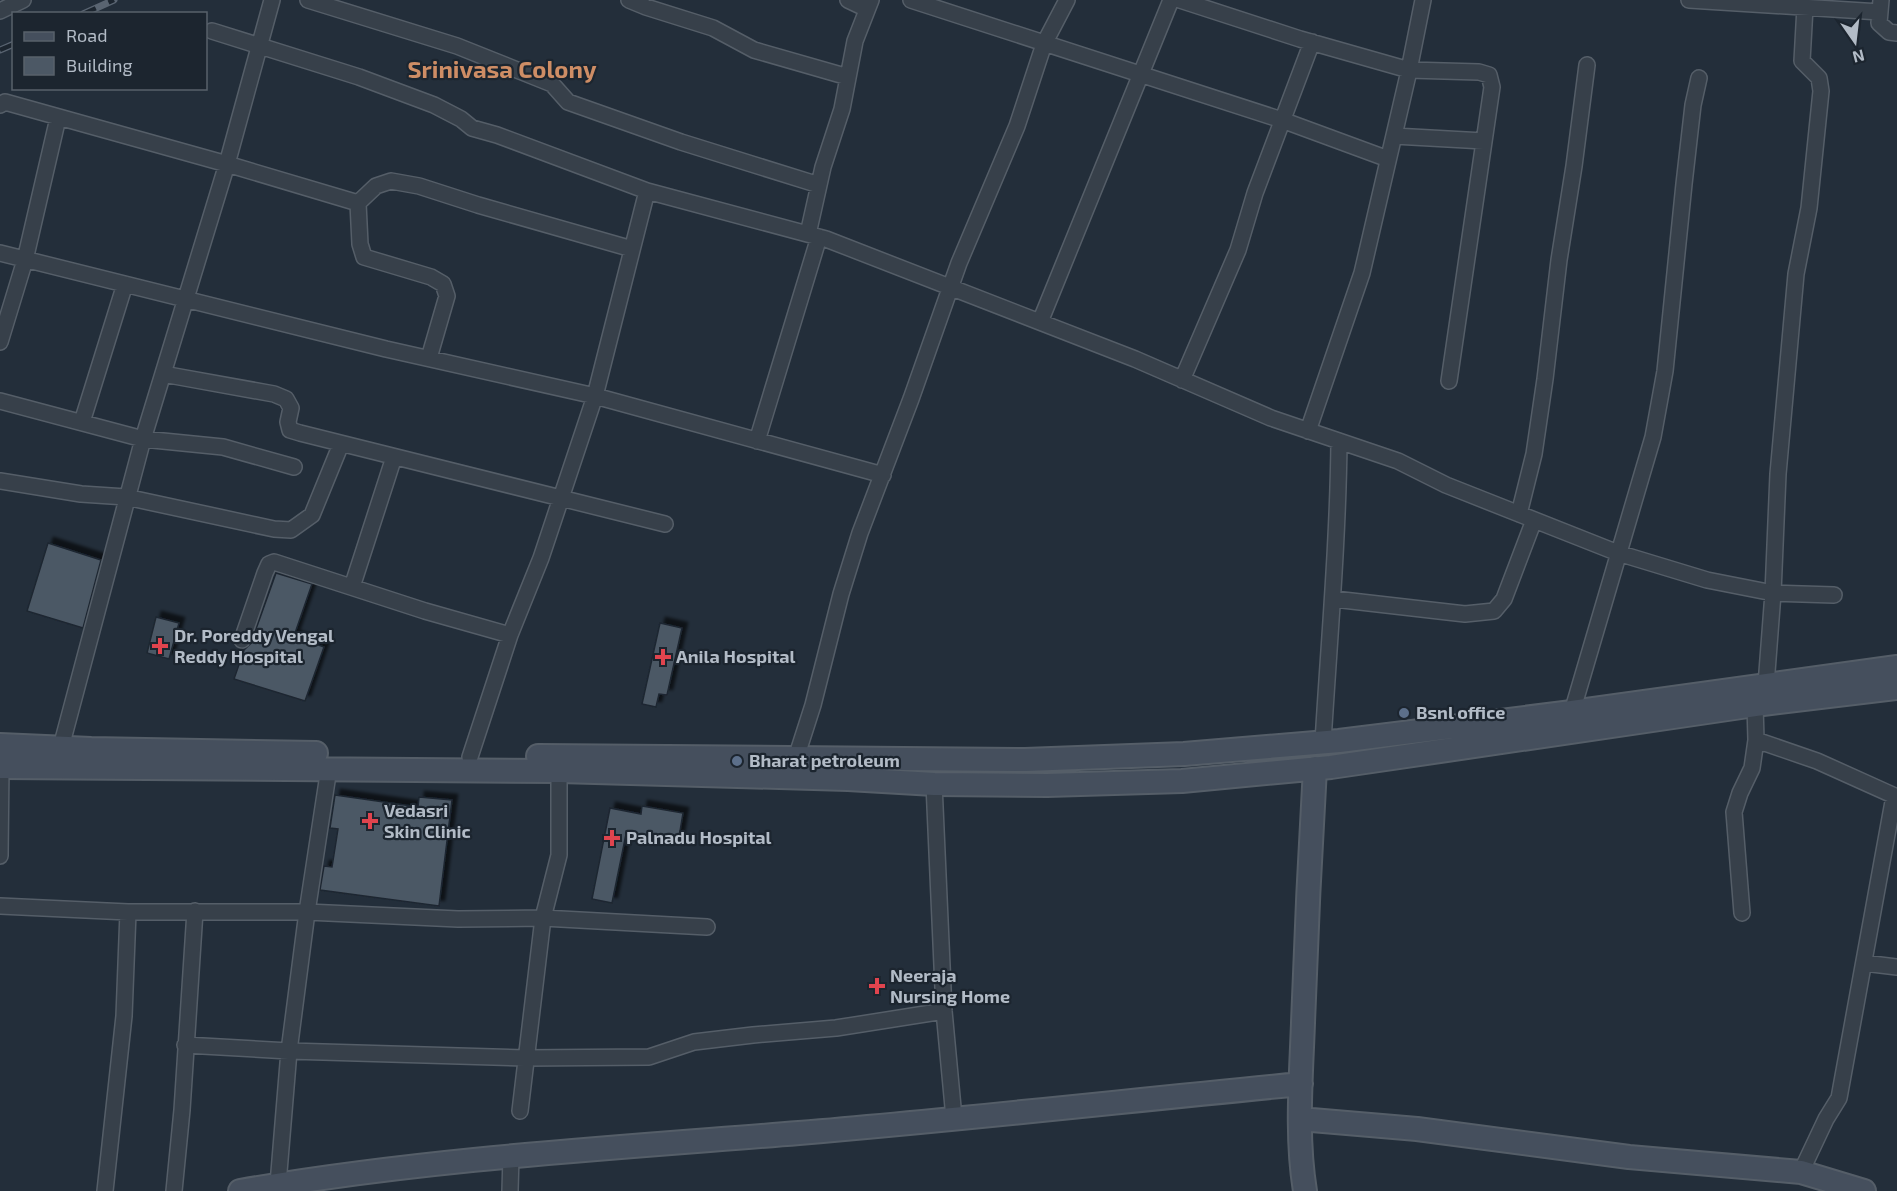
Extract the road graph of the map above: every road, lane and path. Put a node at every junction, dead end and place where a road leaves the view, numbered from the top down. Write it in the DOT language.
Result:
graph roads {
  1 [pos="23,0"];
  2 [pos="272,0"];
  3 [pos="308,0"];
  4 [pos="629,0"];
  5 [pos="848,0"];
  6 [pos="911,0"];
  7 [pos="1066,0"];
  8 [pos="1171,0"];
  9 [pos="1179,0"];
  10 [pos="1423,0"];
  11 [pos="1689,0"];
  12 [pos="869,4"];
  13 [pos="1881,6"];
  14 [pos="1805,7"];
  15 [pos="0,11"];
  16 [pos="212,31"];
  17 [pos="1897,33"];
  18 [pos="1312,42"];
  19 [pos="1044,44"];
  20 [pos="260,45"];
  21 [pos="1587,65"];
  22 [pos="1409,70"];
  23 [pos="1140,74"];
  24 [pos="849,77"];
  25 [pos="1699,78"];
  26 [pos="0,105"];
  27 [pos="58,118"];
  28 [pos="1282,120"];
  29 [pos="1394,136"];
  30 [pos="1484,141"];
  31 [pos="1388,159"];
  32 [pos="227,164"];
  33 [pos="819,185"];
  34 [pos="647,191"];
  35 [pos="358,204"];
  36 [pos="813,235"];
  37 [pos="632,249"];
  38 [pos="0,254"];
  39 [pos="25,260"];
  40 [pos="125,284"];
  41 [pos="950,287"];
  42 [pos="187,300"];
  43 [pos="1040,322"];
  44 [pos="0,342"];
  45 [pos="429,358"];
  46 [pos="163,374"];
  47 [pos="1182,380"];
  48 [pos="1449,381"];
  49 [pos="595,396"];
  50 [pos="0,401"];
  51 [pos="82,422"];
  52 [pos="1308,431"];
  53 [pos="143,439"];
  54 [pos="757,441"];
  55 [pos="1339,441"];
  56 [pos="341,444"];
  57 [pos="394,457"];
  58 [pos="294,467"];
  59 [pos="883,475"];
  60 [pos="0,481"];
  61 [pos="126,497"];
  62 [pos="560,500"];
  63 [pos="1519,514"];
  64 [pos="1534,520"];
  65 [pos="665,524"];
  66 [pos="1618,553"];
  67 [pos="352,587"];
  68 [pos="1773,593"];
  69 [pos="1834,595"];
  70 [pos="1334,599"];
  71 [pos="510,635"];
  72 [pos="242,640"];
  73 [pos="1897,667"];
  74 [pos="1766,685"];
  75 [pos="1897,688"];
  76 [pos="1755,705"];
  77 [pos="1572,712"];
  78 [pos="1755,741"];
  79 [pos="1331,742"];
  80 [pos="61,747"];
  81 [pos="470,757"];
  82 [pos="796,758"];
  83 [pos="0,759"];
  84 [pos="329,768"];
  85 [pos="1315,768"];
  86 [pos="559,771"];
  87 [pos="934,784"];
  88 [pos="1895,796"];
  89 [pos="0,856"];
  90 [pos="0,906"];
  91 [pos="195,911"];
  92 [pos="128,912"];
  93 [pos="307,912"];
  94 [pos="1742,913"];
  95 [pos="543,918"];
  96 [pos="707,927"];
  97 [pos="1864,963"];
  98 [pos="1897,967"];
  99 [pos="944,1011"];
  100 [pos="185,1044"];
  101 [pos="289,1051"];
  102 [pos="525,1058"];
  103 [pos="1301,1084"];
  104 [pos="520,1111"];
  105 [pos="954,1118"];
  106 [pos="1300,1119"];
  107 [pos="511,1156"];
  108 [pos="1800,1172"];
  109 [pos="278,1184"];
  110 [pos="105,1191"];
  111 [pos="174,1191"];
  112 [pos="240,1191"];
  113 [pos="510,1191"];
  114 [pos="1305,1191"];
  115 [pos="1864,1191"];
  1 -- 15 [label="street"];
  2 -- 20 [label="street"];
  3 -- 33 [label="street"];
  4 -- 24 [label="street"];
  5 -- 12 [label="street"];
  6 -- 19 [label="street"];
  7 -- 19 [label="street"];
  8 -- 23 [label="street"];
  9 -- 18 [label="street"];
  10 -- 22 [label="street"];
  11 -- 14 [label="street"];
  12 -- 24 [label="street"];
  13 -- 14 [label="street"];
  13 -- 17 [label="street"];
  14 -- 68 [label="street"];
  16 -- 20 [label="street"];
  18 -- 22 [label="street"];
  18 -- 28 [label="street"];
  19 -- 23 [label="street"];
  19 -- 41 [label="street"];
  20 -- 32 [label="street"];
  20 -- 34 [label="street"];
  21 -- 63 [label="street"];
  22 -- 29 [label="street"];
  22 -- 30 [label="street"];
  23 -- 28 [label="street"];
  23 -- 43 [label="street"];
  24 -- 33 [label="street"];
  25 -- 66 [label="street"];
  26 -- 27 [label="street"];
  27 -- 32 [label="street"];
  27 -- 39 [label="street"];
  28 -- 31 [label="street"];
  28 -- 47 [label="street"];
  29 -- 30 [label="street"];
  29 -- 31 [label="street"];
  30 -- 48 [label="street"];
  31 -- 52 [label="street"];
  32 -- 35 [label="street"];
  32 -- 42 [label="street"];
  33 -- 36 [label="street"];
  34 -- 36 [label="street"];
  34 -- 37 [label="street"];
  35 -- 37 [label="street"];
  35 -- 45 [label="street"];
  36 -- 41 [label="street"];
  36 -- 54 [label="street"];
  37 -- 49 [label="street"];
  38 -- 39 [label="street"];
  39 -- 40 [label="street"];
  39 -- 44 [label="street"];
  40 -- 42 [label="street"];
  40 -- 51 [label="street"];
  41 -- 43 [label="street"];
  41 -- 59 [label="street"];
  42 -- 45 [label="street"];
  42 -- 46 [label="street"];
  43 -- 47 [label="street"];
  45 -- 49 [label="street"];
  46 -- 53 [label="street"];
  46 -- 56 [label="street"];
  47 -- 52 [label="street"];
  49 -- 54 [label="street"];
  49 -- 62 [label="street"];
  50 -- 51 [label="street"];
  51 -- 53 [label="street"];
  52 -- 55 [label="street"];
  53 -- 58 [label="street"];
  53 -- 61 [label="street"];
  54 -- 59 [label="street"];
  55 -- 63 [label="street"];
  55 -- 70 [label="street"];
  56 -- 57 [label="street"];
  56 -- 61 [label="street"];
  57 -- 62 [label="street"];
  57 -- 67 [label="street"];
  59 -- 82 [label="street"];
  60 -- 61 [label="street"];
  61 -- 80 [label="street"];
  62 -- 65 [label="street"];
  62 -- 71 [label="street"];
  63 -- 64 [label="street"];
  64 -- 66 [label="street"];
  64 -- 70 [label="street"];
  66 -- 68 [label="street"];
  66 -- 77 [label="street"];
  67 -- 71 [label="street"];
  67 -- 72 [label="street"];
  68 -- 69 [label="street"];
  68 -- 74 [label="street"];
  70 -- 79 [label="street"];
  71 -- 81 [label="street"];
  73 -- 74 [label="main road"];
  74 -- 77 [label="main road"];
  75 -- 76 [label="main road"];
  76 -- 78 [label="street"];
  76 -- 85 [label="main road"];
  77 -- 79 [label="main road"];
  78 -- 88 [label="street"];
  78 -- 94 [label="street"];
  79 -- 82 [label="main road"];
  80 -- 81 [label="main road"];
  80 -- 83 [label="main road"];
  81 -- 82 [label="main road"];
  83 -- 84 [label="main road"];
  83 -- 89 [label="street"];
  84 -- 86 [label="main road"];
  84 -- 93 [label="street"];
  85 -- 87 [label="main road"];
  85 -- 103 [label="main road"];
  86 -- 87 [label="main road"];
  86 -- 95 [label="street"];
  87 -- 99 [label="street"];
  88 -- 97 [label="street"];
  90 -- 92 [label="street"];
  91 -- 92 [label="street"];
  91 -- 93 [label="street"];
  91 -- 100 [label="street"];
  92 -- 110 [label="street"];
  93 -- 95 [label="street"];
  93 -- 101 [label="street"];
  95 -- 96 [label="street"];
  95 -- 102 [label="street"];
  97 -- 98 [label="street"];
  97 -- 108 [label="street"];
  99 -- 102 [label="street"];
  99 -- 105 [label="street"];
  100 -- 101 [label="street"];
  100 -- 111 [label="street"];
  101 -- 102 [label="street"];
  101 -- 109 [label="street"];
  102 -- 104 [label="street"];
  103 -- 105 [label="main road"];
  103 -- 106 [label="main road"];
  105 -- 107 [label="main road"];
  106 -- 108 [label="main road"];
  106 -- 114 [label="main road"];
  107 -- 109 [label="main road"];
  107 -- 113 [label="street"];
  108 -- 115 [label="main road"];
  109 -- 112 [label="main road"];
}
